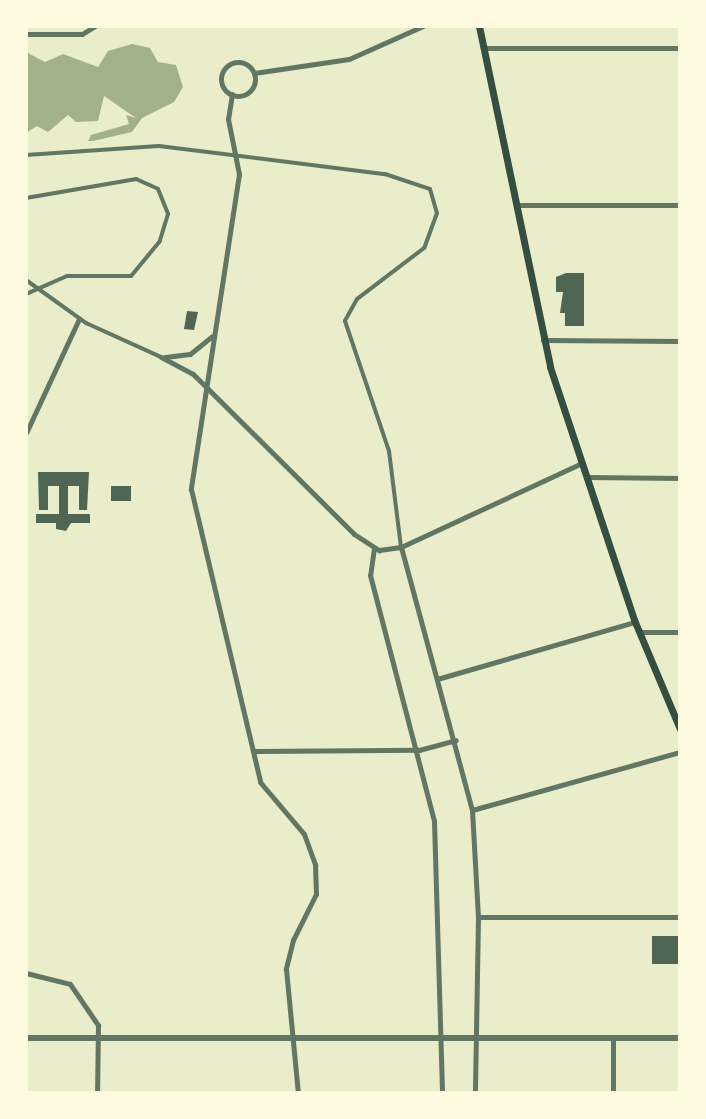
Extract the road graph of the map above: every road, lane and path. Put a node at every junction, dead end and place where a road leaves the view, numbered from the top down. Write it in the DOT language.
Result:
graph roads {
  1 [pos="423,26"];
  2 [pos="479,26"];
  3 [pos="94,28"];
  4 [pos="26,34"];
  5 [pos="483,48"];
  6 [pos="680,48"];
  7 [pos="254,73"];
  8 [pos="232,94"];
  9 [pos="26,155"];
  10 [pos="238,159"];
  11 [pos="26,198"];
  12 [pos="515,205"];
  13 [pos="680,205"];
  14 [pos="26,280"];
  15 [pos="26,294"];
  16 [pos="79,319"];
  17 [pos="212,335"];
  18 [pos="542,340"];
  19 [pos="680,341"];
  20 [pos="161,357"];
  21 [pos="205,388"];
  22 [pos="26,433"];
  23 [pos="582,463"];
  24 [pos="587,477"];
  25 [pos="680,478"];
  26 [pos="401,547"];
  27 [pos="374,548"];
  28 [pos="635,622"];
  29 [pos="639,632"];
  30 [pos="680,632"];
  31 [pos="437,679"];
  32 [pos="680,729"];
  33 [pos="456,740"];
  34 [pos="419,750"];
  35 [pos="256,751"];
  36 [pos="680,752"];
  37 [pos="472,810"];
  38 [pos="478,917"];
  39 [pos="680,917"];
  40 [pos="26,973"];
  41 [pos="26,1038"];
  42 [pos="295,1038"];
  43 [pos="442,1038"];
  44 [pos="613,1038"];
  45 [pos="680,1038"];
  46 [pos="98,1039"];
  47 [pos="476,1039"];
  48 [pos="97,1093"];
  49 [pos="298,1093"];
  50 [pos="442,1093"];
  51 [pos="475,1093"];
  52 [pos="613,1093"];
  1 -- 7 [label="street"];
  2 -- 5 [label="main road"];
  3 -- 4 [label="street"];
  5 -- 6 [label="street"];
  5 -- 12 [label="main road"];
  7 -- 8 [label="street"];
  7 -- 8 [label="street"];
  8 -- 10 [label="street"];
  9 -- 10 [label="street"];
  10 -- 17 [label="street"];
  10 -- 26 [label="street"];
  11 -- 15 [label="street"];
  12 -- 13 [label="street"];
  12 -- 18 [label="main road"];
  14 -- 16 [label="street"];
  16 -- 20 [label="street"];
  16 -- 22 [label="street"];
  17 -- 20 [label="street"];
  17 -- 21 [label="street"];
  18 -- 19 [label="street"];
  18 -- 23 [label="main road"];
  20 -- 21 [label="street"];
  21 -- 27 [label="street"];
  21 -- 35 [label="street"];
  23 -- 24 [label="main road"];
  23 -- 26 [label="street"];
  24 -- 25 [label="street"];
  24 -- 28 [label="main road"];
  26 -- 27 [label="street"];
  26 -- 31 [label="street"];
  27 -- 34 [label="street"];
  28 -- 29 [label="main road"];
  28 -- 31 [label="street"];
  29 -- 30 [label="street"];
  29 -- 32 [label="main road"];
  31 -- 33 [label="street"];
  33 -- 34 [label="street"];
  33 -- 37 [label="street"];
  34 -- 35 [label="street"];
  34 -- 43 [label="street"];
  35 -- 42 [label="street"];
  36 -- 37 [label="street"];
  37 -- 38 [label="street"];
  38 -- 39 [label="street"];
  38 -- 47 [label="street"];
  40 -- 46 [label="street"];
  41 -- 46 [label="street"];
  42 -- 43 [label="street"];
  42 -- 46 [label="street"];
  42 -- 49 [label="street"];
  43 -- 47 [label="street"];
  43 -- 50 [label="street"];
  44 -- 45 [label="street"];
  44 -- 47 [label="street"];
  44 -- 52 [label="street"];
  46 -- 48 [label="street"];
  47 -- 51 [label="street"];
}
